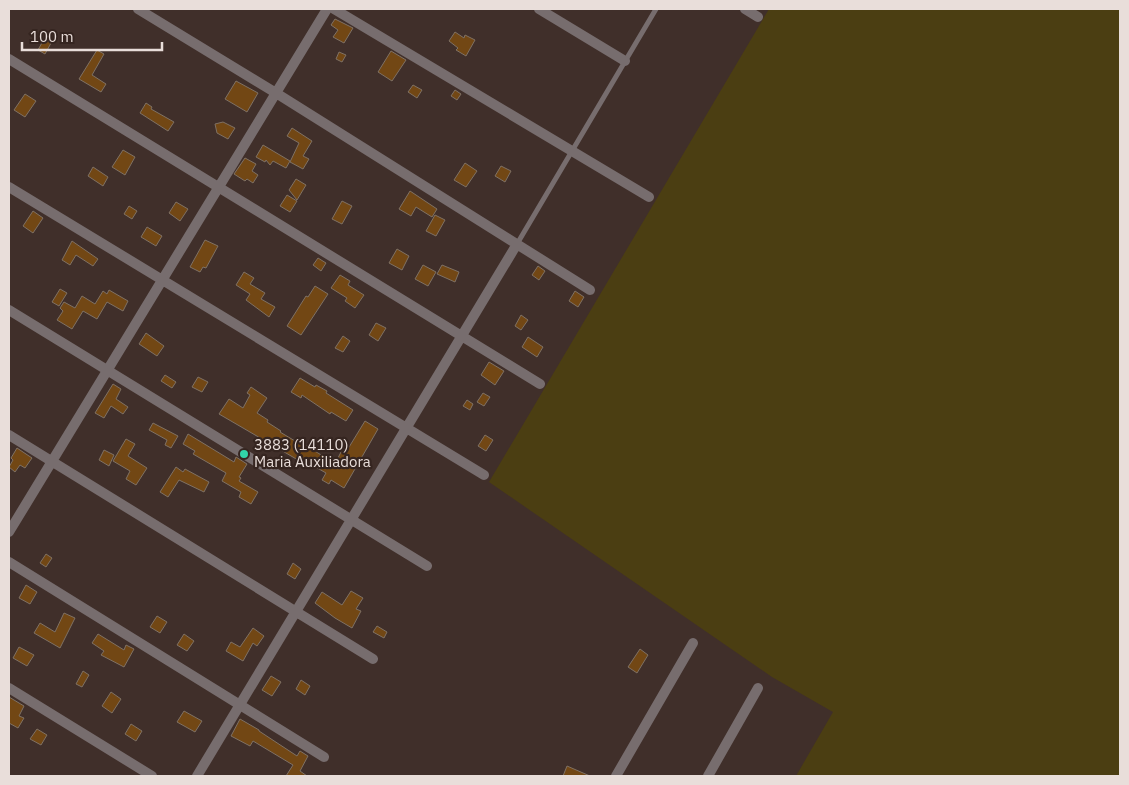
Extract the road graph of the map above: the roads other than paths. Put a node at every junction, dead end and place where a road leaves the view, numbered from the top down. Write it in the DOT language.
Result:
graph roads {
  1 [pos="138,9"];
  2 [pos="327,9"];
  3 [pos="334,9"];
  4 [pos="539,9"];
  5 [pos="656,9"];
  6 [pos="745,9"];
  7 [pos="758,17"];
  8 [pos="9,59"];
  9 [pos="625,61"];
  10 [pos="276,93"];
  11 [pos="572,151"];
  12 [pos="9,187"];
  13 [pos="218,187"];
  14 [pos="649,197"];
  15 [pos="517,244"];
  16 [pos="162,280"];
  17 [pos="590,290"];
  18 [pos="9,310"];
  19 [pos="462,336"];
  20 [pos="107,370"];
  21 [pos="540,384"];
  22 [pos="407,428"];
  23 [pos="9,435"];
  24 [pos="52,461"];
  25 [pos="484,475"];
  26 [pos="351,520"];
  27 [pos="9,532"];
  28 [pos="9,562"];
  29 [pos="427,566"];
  30 [pos="296,611"];
  31 [pos="693,643"];
  32 [pos="373,659"];
  33 [pos="9,688"];
  34 [pos="758,688"];
  35 [pos="240,705"];
  36 [pos="324,757"];
  37 [pos="152,776"];
  38 [pos="197,776"];
  39 [pos="616,776"];
  40 [pos="708,776"];
  1 -- 10 [label="street"];
  2 -- 10 [label="street"];
  3 -- 11 [label="street"];
  4 -- 9 [label="street"];
  5 -- 9 [label="lane"];
  6 -- 7 [label="street"];
  8 -- 13 [label="street"];
  9 -- 11 [label="lane"];
  10 -- 13 [label="street"];
  10 -- 15 [label="street"];
  11 -- 14 [label="street"];
  11 -- 15 [label="lane"];
  12 -- 16 [label="street"];
  13 -- 16 [label="street"];
  13 -- 19 [label="street"];
  15 -- 17 [label="street"];
  15 -- 19 [label="street"];
  16 -- 20 [label="street"];
  16 -- 22 [label="street"];
  18 -- 20 [label="street"];
  19 -- 21 [label="street"];
  19 -- 22 [label="street"];
  20 -- 24 [label="street"];
  20 -- 26 [label="street"];
  22 -- 25 [label="street"];
  22 -- 26 [label="street"];
  23 -- 24 [label="street"];
  24 -- 27 [label="street"];
  24 -- 30 [label="street"];
  26 -- 29 [label="street"];
  26 -- 30 [label="street"];
  28 -- 35 [label="street"];
  30 -- 32 [label="street"];
  30 -- 35 [label="street"];
  31 -- 39 [label="street"];
  33 -- 37 [label="street"];
  34 -- 40 [label="street"];
  35 -- 36 [label="street"];
  35 -- 38 [label="street"];
}
